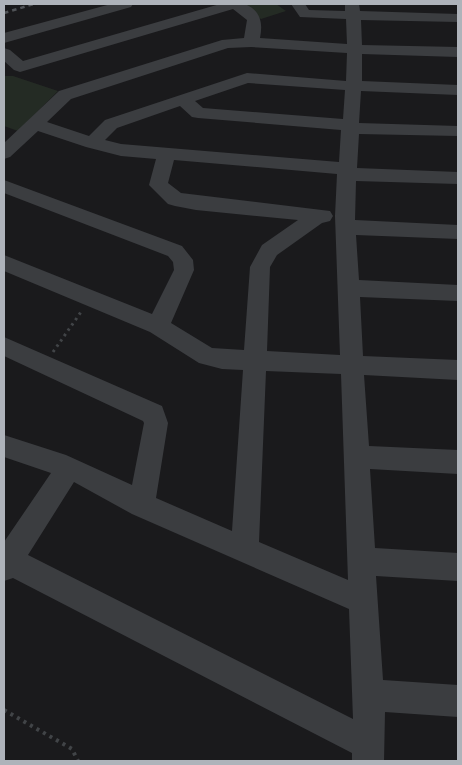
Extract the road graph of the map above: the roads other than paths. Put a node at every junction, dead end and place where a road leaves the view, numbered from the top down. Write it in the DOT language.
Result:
graph roads {
  1 [pos="126,4"];
  2 [pos="183,4"];
  3 [pos="236,4"];
  4 [pos="298,4"];
  5 [pos="353,9"];
  6 [pos="75,11"];
  7 [pos="195,15"];
  8 [pos="458,18"];
  9 [pos="4,38"];
  10 [pos="250,42"];
  11 [pos="355,49"];
  12 [pos="458,52"];
  13 [pos="4,53"];
  14 [pos="74,71"];
  15 [pos="352,86"];
  16 [pos="458,90"];
  17 [pos="183,100"];
  18 [pos="35,124"];
  19 [pos="350,126"];
  20 [pos="458,131"];
  21 [pos="12,134"];
  22 [pos="92,143"];
  23 [pos="4,153"];
  24 [pos="166,155"];
  25 [pos="346,171"];
  26 [pos="458,178"];
  27 [pos="4,186"];
  28 [pos="318,216"];
  29 [pos="345,221"];
  30 [pos="458,232"];
  31 [pos="4,263"];
  32 [pos="349,288"];
  33 [pos="458,293"];
  34 [pos="158,326"];
  35 [pos="4,346"];
  36 [pos="256,360"];
  37 [pos="353,365"];
  38 [pos="458,370"];
  39 [pos="4,446"];
  40 [pos="356,457"];
  41 [pos="458,462"];
  42 [pos="68,469"];
  43 [pos="141,505"];
  44 [pos="245,549"];
  45 [pos="361,561"];
  46 [pos="5,562"];
  47 [pos="458,567"];
  48 [pos="364,601"];
  49 [pos="368,694"];
  50 [pos="458,701"];
  51 [pos="369,753"];
  1 -- 6 [label="street"];
  2 -- 7 [label="street"];
  3 -- 7 [label="street"];
  3 -- 10 [label="street"];
  4 -- 5 [label="street"];
  5 -- 8 [label="street"];
  5 -- 11 [label="street"];
  6 -- 9 [label="street"];
  7 -- 14 [label="street"];
  10 -- 11 [label="street"];
  10 -- 14 [label="street"];
  11 -- 12 [label="street"];
  11 -- 15 [label="street"];
  13 -- 14 [label="street"];
  14 -- 18 [label="street"];
  15 -- 16 [label="street"];
  15 -- 17 [label="street"];
  15 -- 19 [label="street"];
  17 -- 19 [label="street"];
  17 -- 22 [label="street"];
  18 -- 21 [label="street"];
  18 -- 22 [label="street"];
  19 -- 20 [label="street"];
  19 -- 25 [label="street"];
  21 -- 23 [label="street"];
  22 -- 24 [label="street"];
  24 -- 25 [label="street"];
  24 -- 28 [label="street"];
  25 -- 26 [label="street"];
  25 -- 29 [label="street"];
  27 -- 34 [label="street"];
  28 -- 29 [label="street"];
  28 -- 36 [label="street"];
  29 -- 30 [label="street"];
  29 -- 32 [label="street"];
  31 -- 34 [label="street"];
  32 -- 33 [label="street"];
  32 -- 37 [label="street"];
  34 -- 36 [label="street"];
  35 -- 43 [label="street"];
  36 -- 37 [label="street"];
  36 -- 44 [label="street"];
  37 -- 38 [label="street"];
  37 -- 40 [label="street"];
  39 -- 42 [label="street"];
  40 -- 41 [label="street"];
  40 -- 45 [label="street"];
  42 -- 43 [label="street"];
  42 -- 46 [label="street"];
  43 -- 44 [label="street"];
  44 -- 48 [label="street"];
  45 -- 47 [label="street"];
  45 -- 48 [label="street"];
  46 -- 51 [label="street"];
  48 -- 49 [label="street"];
  49 -- 50 [label="street"];
  49 -- 51 [label="street"];
}
